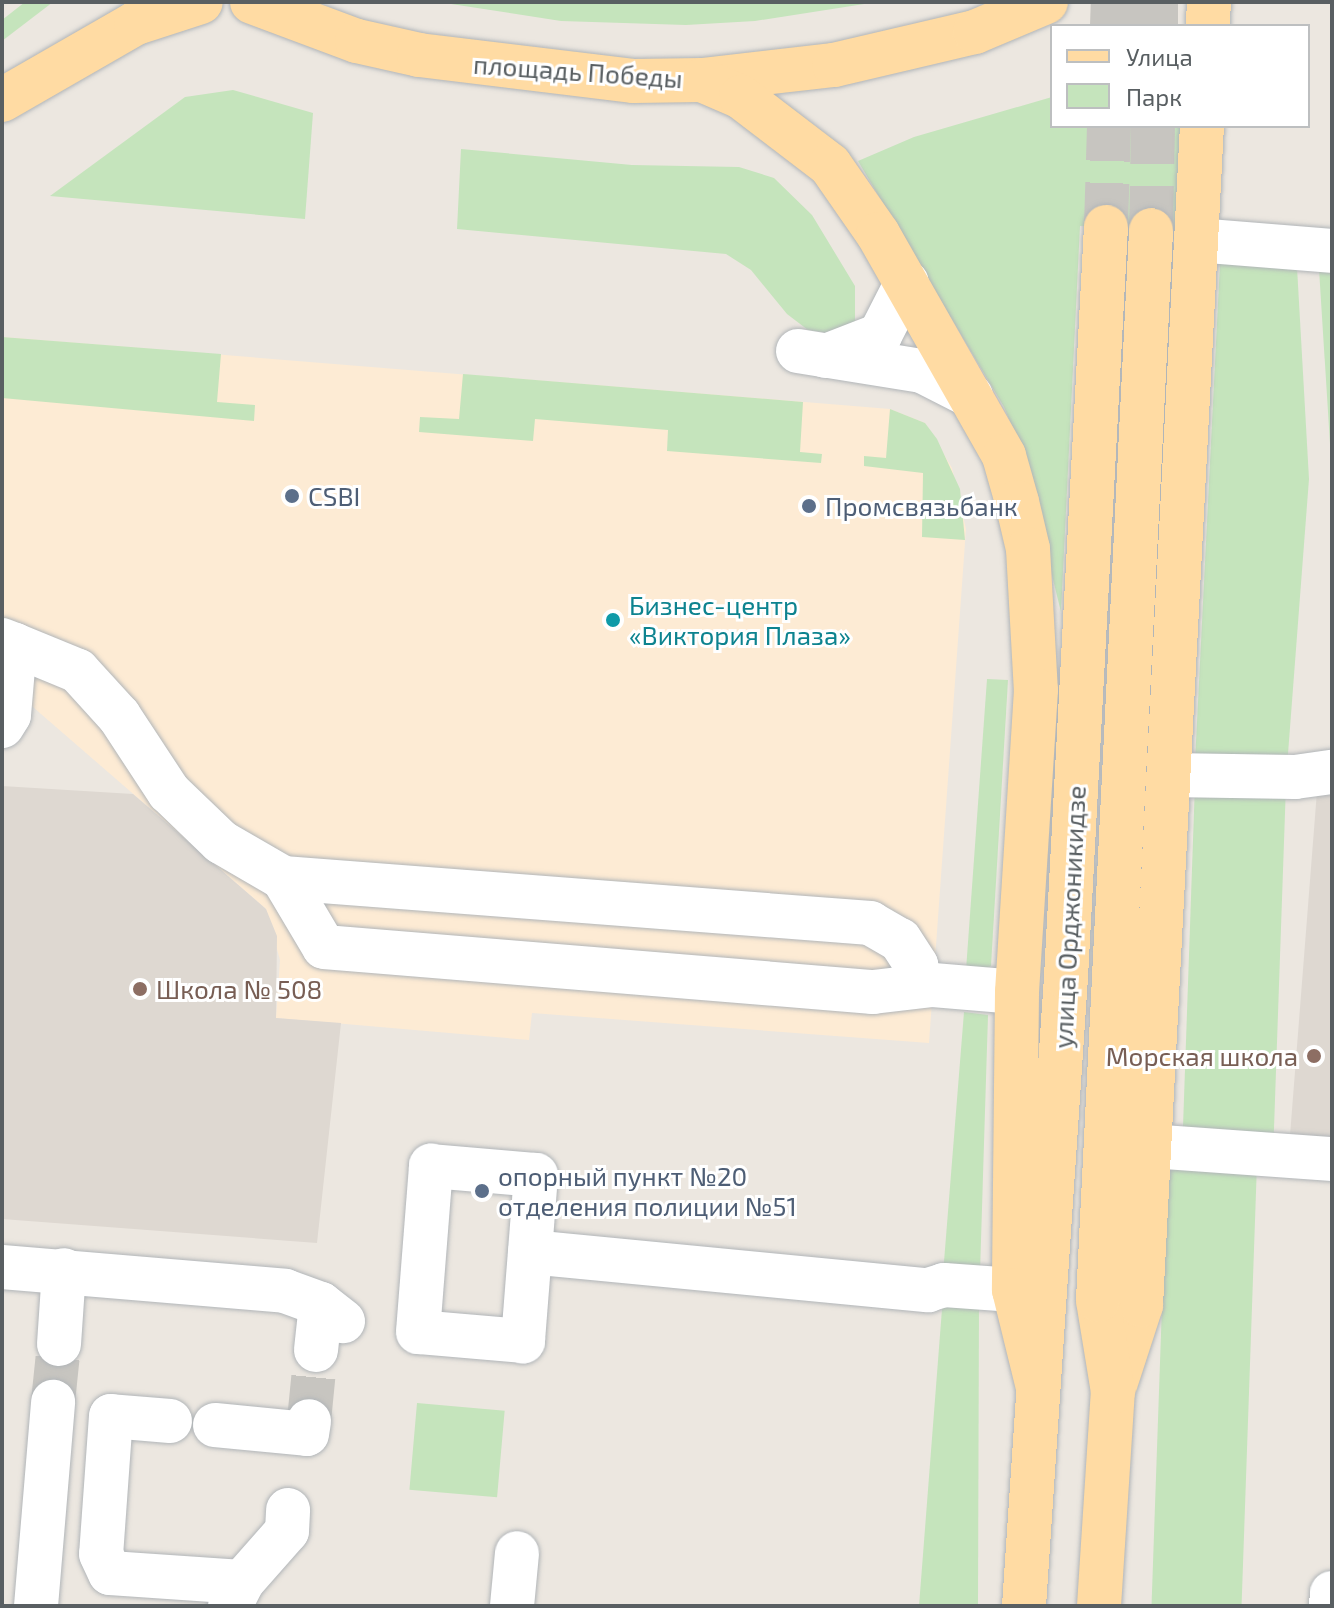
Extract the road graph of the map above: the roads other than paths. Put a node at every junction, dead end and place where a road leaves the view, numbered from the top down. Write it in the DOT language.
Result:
graph roads {
  1 [pos="201,2"];
  2 [pos="252,2"];
  3 [pos="1046,2"];
  4 [pos="1209,2"];
  5 [pos="1208,24"];
  6 [pos="702,80"];
  7 [pos="2,100"];
  8 [pos="1202,128"];
  9 [pos="1106,227"];
  10 [pos="1151,230"];
  11 [pos="1196,240"];
  12 [pos="1332,251"];
  13 [pos="907,282"];
  14 [pos="971,396"];
  15 [pos="8,642"];
  16 [pos="2,726"];
  17 [pos="1332,772"];
  18 [pos="1169,775"];
  19 [pos="283,878"];
  20 [pos="916,986"];
  21 [pos="1017,992"];
  22 [pos="1149,1146"];
  23 [pos="1332,1159"];
  24 [pos="530,1252"];
  25 [pos="2,1267"];
  26 [pos="64,1270"];
  27 [pos="1014,1290"];
  28 [pos="327,1325"];
  29 [pos="59,1344"];
  30 [pos="1038,1388"];
  31 [pos="1113,1392"];
  32 [pos="53,1402"];
  33 [pos="170,1421"];
  34 [pos="309,1421"];
  35 [pos="215,1425"];
  36 [pos="288,1510"];
  37 [pos="517,1553"];
  38 [pos="1332,1593"];
  39 [pos="236,1594"];
  40 [pos="36,1606"];
  41 [pos="512,1606"];
  42 [pos="1024,1606"];
  43 [pos="1099,1606"];
  44 [pos="1331,1606"];
  1 -- 7 [label="main road"];
  2 -- 6 [label="main road, площадь Победы"];
  3 -- 6 [label="main road, площадь Победы"];
  4 -- 5 [label="main road"];
  6 -- 13 [label="main road"];
  8 -- 11 [label="main road"];
  9 -- 30 [label="main road, улица Орджоникидзе"];
  10 -- 31 [label="main road, улица Орджоникидзе"];
  11 -- 12 [label="lane"];
  11 -- 18 [label="main road"];
  13 -- 14 [label="main road"];
  13 -- 14 [label="lane"];
  14 -- 21 [label="main road"];
  15 -- 16 [label="lane"];
  15 -- 19 [label="lane"];
  17 -- 18 [label="lane"];
  18 -- 22 [label="main road"];
  19 -- 20 [label="lane"];
  19 -- 20 [label="lane"];
  20 -- 21 [label="lane"];
  21 -- 27 [label="main road"];
  22 -- 23 [label="lane"];
  22 -- 31 [label="main road"];
  24 -- 24 [label="lane"];
  24 -- 27 [label="lane"];
  25 -- 26 [label="lane"];
  26 -- 28 [label="lane"];
  26 -- 29 [label="lane"];
  27 -- 30 [label="main road"];
  30 -- 42 [label="main road, улица Орджоникидзе"];
  31 -- 43 [label="main road, улица Орджоникидзе"];
  32 -- 40 [label="lane"];
  33 -- 39 [label="lane"];
  34 -- 35 [label="lane"];
  36 -- 39 [label="lane"];
  37 -- 41 [label="lane"];
  38 -- 44 [label="lane"];
}
